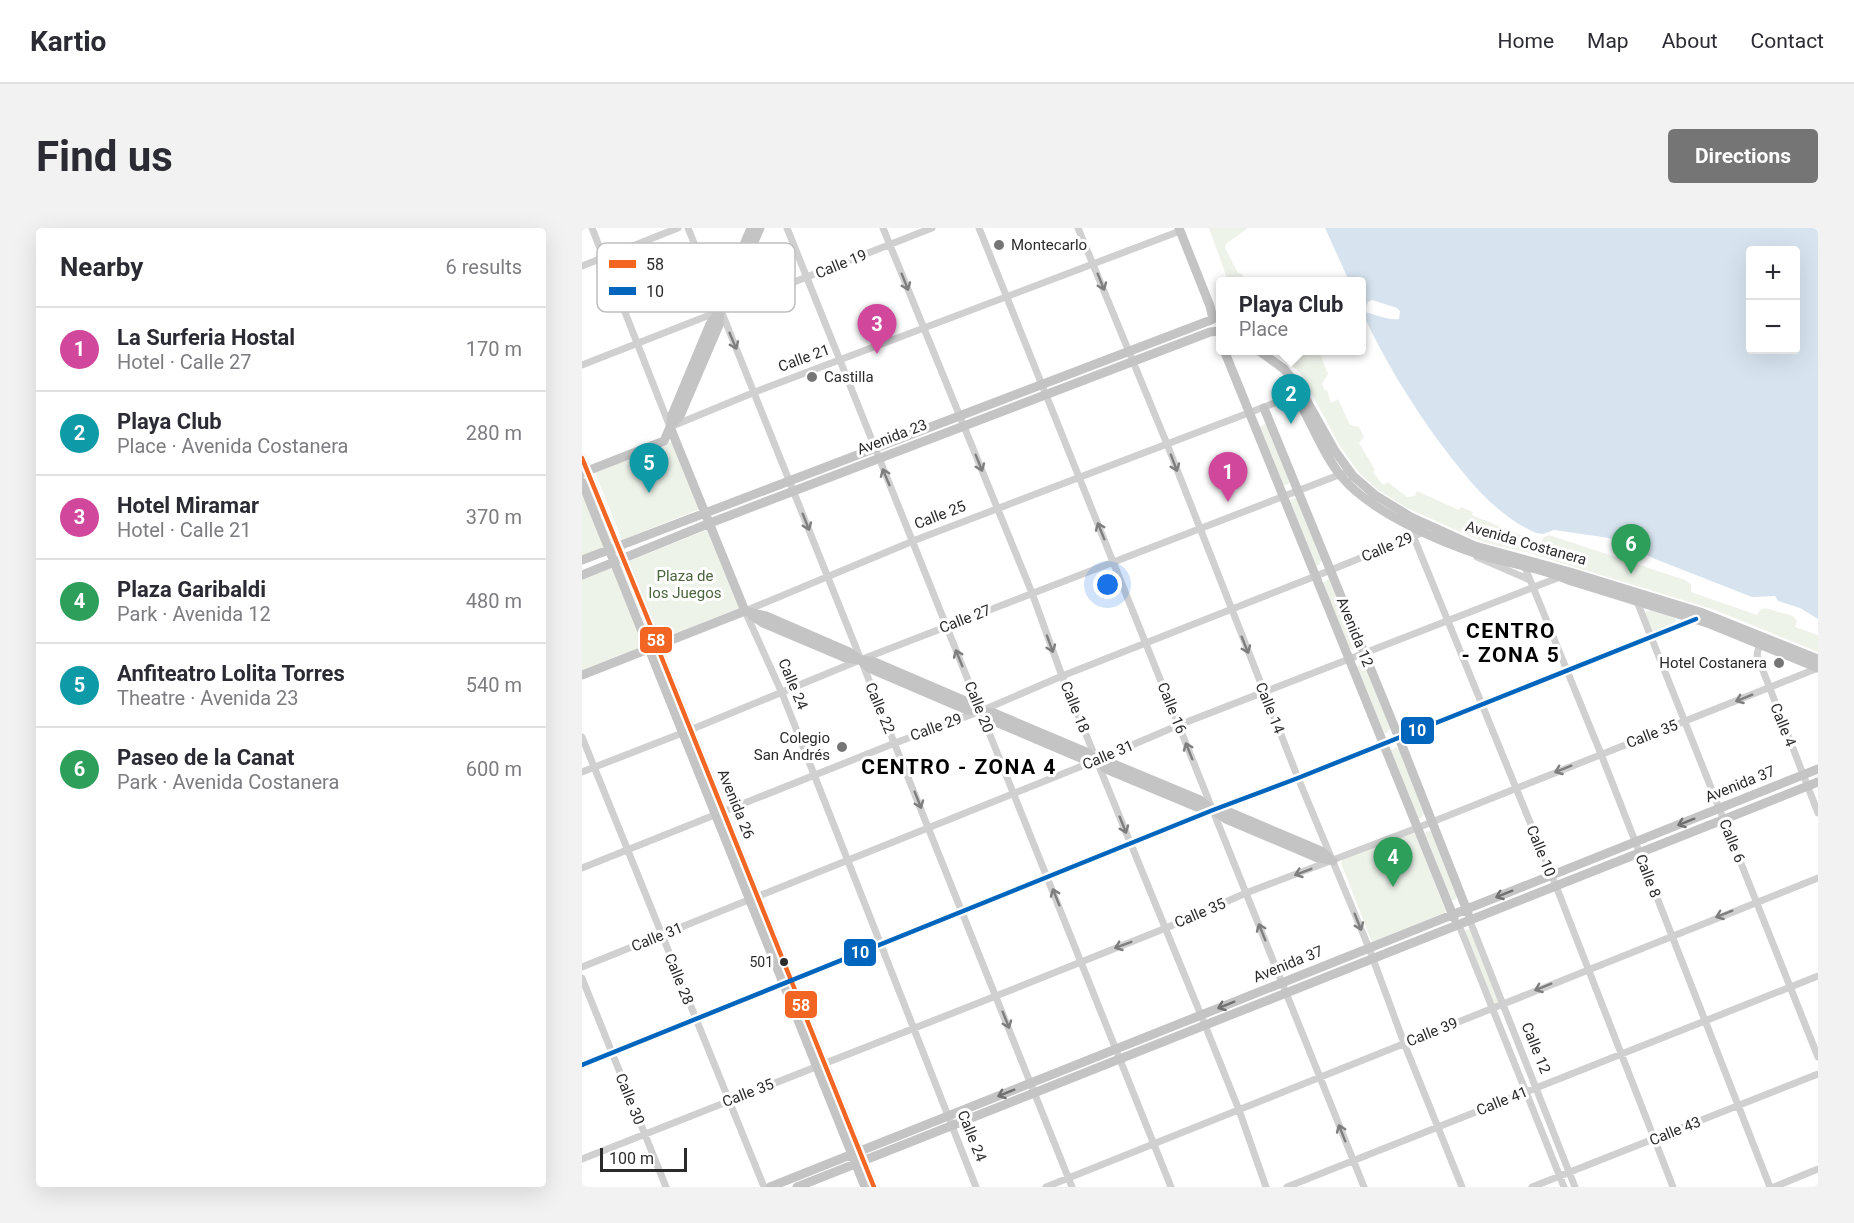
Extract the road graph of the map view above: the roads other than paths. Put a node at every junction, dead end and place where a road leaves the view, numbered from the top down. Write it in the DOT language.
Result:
graph roads {
  1 [pos="592,228"];
  2 [pos="678,228"];
  3 [pos="688,228"];
  4 [pos="751,228"];
  5 [pos="760,228"];
  6 [pos="787,228"];
  7 [pos="883,228"];
  8 [pos="932,228"];
  9 [pos="979,228"];
  10 [pos="1078,228"];
  11 [pos="1179,230"];
  12 [pos="598,243"];
  13 [pos="641,243"];
  14 [pos="694,243"];
  15 [pos="745,243"];
  16 [pos="754,243"];
  17 [pos="793,243"];
  18 [pos="889,244"];
  19 [pos="795,248"];
  20 [pos="597,261"];
  21 [pos="1093,264"];
  22 [pos="582,266"];
  23 [pos="807,278"];
  24 [pos="795,282"];
  25 [pos="1007,297"];
  26 [pos="626,312"];
  27 [pos="715,312"];
  28 [pos="720,312"];
  29 [pos="721,312"];
  30 [pos="1216,319"];
  31 [pos="924,329"];
  32 [pos="1216,330"];
  33 [pos="1216,331"];
  34 [pos="638,342"];
  35 [pos="1128,352"];
  36 [pos="1226,355"];
  37 [pos="1263,355"];
  38 [pos="840,361"];
  39 [pos="1133,362"];
  40 [pos="582,364"];
  41 [pos="1289,374"];
  42 [pos="1042,385"];
  43 [pos="755,392"];
  44 [pos="1046,395"];
  45 [pos="1285,399"];
  46 [pos="1264,408"];
  47 [pos="1251,414"];
  48 [pos="960,416"];
  49 [pos="964,426"];
  50 [pos="670,427"];
  51 [pos="1167,444"];
  52 [pos="874,448"];
  53 [pos="582,458"];
  54 [pos="879,459"];
  55 [pos="585,472"];
  56 [pos="1345,473"];
  57 [pos="1079,478"];
  58 [pos="790,481"];
  59 [pos="582,482"];
  60 [pos="794,491"];
  61 [pos="1298,491"];
  62 [pos="1284,496"];
  63 [pos="998,509"];
  64 [pos="706,512"];
  65 [pos="1410,521"];
  66 [pos="710,523"];
  67 [pos="1199,528"];
  68 [pos="1424,532"];
  69 [pos="1413,536"];
  70 [pos="913,541"];
  71 [pos="619,545"];
  72 [pos="1459,547"];
  73 [pos="611,555"];
  74 [pos="624,558"];
  75 [pos="582,561"];
  76 [pos="1113,562"];
  77 [pos="1524,565"];
  78 [pos="1331,570"];
  79 [pos="1563,574"];
  80 [pos="582,575"];
  81 [pos="828,576"];
  82 [pos="1316,576"];
  83 [pos="1531,583"];
  84 [pos="1633,591"];
  85 [pos="1032,593"];
  86 [pos="1637,601"];
  87 [pos="1230,609"];
  88 [pos="745,611"];
  89 [pos="1696,619"];
  90 [pos="1449,620"];
  91 [pos="947,626"];
  92 [pos="1651,638"];
  93 [pos="1760,640"];
  94 [pos="1146,642"];
  95 [pos="653,646"];
  96 [pos="1365,654"];
  97 [pos="1818,659"];
  98 [pos="860,660"];
  99 [pos="1350,660"];
  100 [pos="1818,668"];
  101 [pos="1567,671"];
  102 [pos="582,675"];
  103 [pos="1062,676"];
  104 [pos="1769,688"];
  105 [pos="782,693"];
  106 [pos="1264,693"];
  107 [pos="1480,705"];
  108 [pos="981,711"];
  109 [pos="1684,722"];
  110 [pos="1179,725"];
  111 [pos="686,731"];
  112 [pos="582,737"];
  113 [pos="1400,738"];
  114 [pos="894,743"];
  115 [pos="1384,744"];
  116 [pos="1601,754"];
  117 [pos="1097,760"];
  118 [pos="594,767"];
  119 [pos="1818,769"];
  120 [pos="582,772"];
  121 [pos="813,775"];
  122 [pos="1803,775"];
  123 [pos="1298,778"];
  124 [pos="1818,782"];
  125 [pos="1808,786"];
  126 [pos="1515,788"];
  127 [pos="1014,793"];
  128 [pos="1719,809"];
  129 [pos="1212,810"];
  130 [pos="719,813"];
  131 [pos="1818,813"];
  132 [pos="1723,819"];
  133 [pos="1432,822"];
  134 [pos="929,828"];
  135 [pos="1417,828"];
  136 [pos="1635,842"];
  137 [pos="1130,843"];
  138 [pos="627,850"];
  139 [pos="1640,853"];
  140 [pos="847,861"];
  141 [pos="1333,861"];
  142 [pos="582,868"];
  143 [pos="1047,876"];
  144 [pos="1551,876"];
  145 [pos="1818,878"];
  146 [pos="1556,886"];
  147 [pos="1246,894"];
  148 [pos="753,898"];
  149 [pos="1757,902"];
  150 [pos="1467,909"];
  151 [pos="962,911"];
  152 [pos="1452,915"];
  153 [pos="1470,921"];
  154 [pos="1459,925"];
  155 [pos="1166,928"];
  156 [pos="662,935"];
  157 [pos="1672,936"];
  158 [pos="880,944"];
  159 [pos="1369,948"];
  160 [pos="1373,959"];
  161 [pos="1081,962"];
  162 [pos="582,967"];
  163 [pos="1587,970"];
  164 [pos="1818,976"];
  165 [pos="582,978"];
  166 [pos="787,982"];
  167 [pos="1282,983"];
  168 [pos="1791,986"];
  169 [pos="1286,993"];
  170 [pos="996,996"];
  171 [pos="1502,1004"];
  172 [pos="1492,1008"];
  173 [pos="1201,1015"];
  174 [pos="695,1018"];
  175 [pos="1705,1021"];
  176 [pos="1205,1025"];
  177 [pos="914,1029"];
  178 [pos="1404,1043"];
  179 [pos="1116,1049"];
  180 [pos="612,1052"];
  181 [pos="1620,1055"];
  182 [pos="1818,1057"];
  183 [pos="1120,1059"];
  184 [pos="582,1065"];
  185 [pos="821,1066"];
  186 [pos="1818,1074"];
  187 [pos="1319,1076"];
  188 [pos="1031,1083"];
  189 [pos="1536,1088"];
  190 [pos="1526,1092"];
  191 [pos="1035,1093"];
  192 [pos="728,1100"];
  193 [pos="1740,1105"];
  194 [pos="1239,1110"];
  195 [pos="950,1121"];
  196 [pos="1438,1127"];
  197 [pos="644,1134"];
  198 [pos="1655,1139"];
  199 [pos="1153,1144"];
  200 [pos="857,1158"];
  201 [pos="582,1159"];
  202 [pos="1353,1160"];
  203 [pos="1818,1169"];
  204 [pos="1569,1172"];
  205 [pos="1559,1176"];
  206 [pos="1069,1178"];
  207 [pos="666,1187"];
  208 [pos="764,1187"];
  209 [pos="770,1187"];
  210 [pos="797,1187"];
  211 [pos="865,1187"];
  212 [pos="874,1187"];
  213 [pos="976,1187"];
  214 [pos="1046,1187"];
  215 [pos="1072,1187"];
  216 [pos="1172,1187"];
  217 [pos="1266,1187"];
  218 [pos="1287,1187"];
  219 [pos="1364,1187"];
  220 [pos="1462,1187"];
  221 [pos="1532,1187"];
  222 [pos="1564,1187"];
  223 [pos="1575,1187"];
  224 [pos="1673,1187"];
  225 [pos="1772,1187"];
  1 -- 12 [label="street, Calle 24"];
  2 -- 13 [label="street"];
  3 -- 14 [label="street, Calle 22"];
  4 -- 15 [label="main road"];
  5 -- 16 [label="main road"];
  6 -- 17 [label="street, Calle 20"];
  7 -- 18 [label="street, Calle 18"];
  8 -- 18 [label="street, Calle 19"];
  9 -- 25 [label="street, Calle 16"];
  10 -- 21 [label="street, Calle 14"];
  11 -- 21 [label="street, Calle 21"];
  11 -- 30 [label="main road"];
  18 -- 23 [label="street, Calle 19"];
  18 -- 31 [label="street, Calle 18, one-way"];
  19 -- 23 [label="street, Calle 20"];
  20 -- 22 [label="street"];
  21 -- 25 [label="street, Calle 21"];
  21 -- 35 [label="street, Calle 14, one-way"];
  23 -- 24 [label="street, Calle 19"];
  23 -- 38 [label="street, Calle 20"];
  25 -- 31 [label="street, Calle 21"];
  25 -- 42 [label="street, Calle 16"];
  26 -- 34 [label="street, Calle 24"];
  27 -- 34 [label="street, Calle 19"];
  28 -- 50 [label="main road"];
  29 -- 43 [label="street, Calle 22, one-way"];
  30 -- 32 [label="main road"];
  30 -- 35 [label="main road, Avenida 23"];
  31 -- 38 [label="street, Calle 21"];
  31 -- 48 [label="street, Calle 18"];
  33 -- 39 [label="main road, Avenida 23"];
  34 -- 40 [label="street, Calle 19"];
  34 -- 50 [label="street, Calle 24"];
  35 -- 39 [label="street, Calle 14"];
  35 -- 42 [label="main road, Avenida 23"];
  36 -- 47 [label="main road, Avenida 12"];
  37 -- 41 [label="main road, Avenida Costanera"];
  38 -- 43 [label="street, Calle 21"];
  38 -- 52 [label="street, Calle 20"];
  39 -- 44 [label="main road, Avenida 23"];
  39 -- 51 [label="street, Calle 14"];
  41 -- 45 [label="street"];
  41 -- 56 [label="main road, Avenida Costanera"];
  42 -- 44 [label="street, Calle 16"];
  42 -- 48 [label="main road, Avenida 23"];
  43 -- 50 [label="street, Calle 21"];
  43 -- 58 [label="street, Calle 22"];
  44 -- 49 [label="main road, Avenida 23"];
  44 -- 57 [label="street, Calle 16"];
  45 -- 46 [label="street, Calle 25"];
  45 -- 56 [label="main road, Avenida Costanera"];
  46 -- 47 [label="street, Calle 25"];
  46 -- 61 [label="main road, Avenida 12"];
  47 -- 51 [label="street, Calle 25"];
  47 -- 62 [label="main road, Avenida 12"];
  48 -- 49 [label="street, Calle 18"];
  48 -- 52 [label="main road, Avenida 23"];
  49 -- 54 [label="main road, Avenida 23"];
  49 -- 63 [label="street, Calle 18, one-way"];
  50 -- 55 [label="main road, Calle 21"];
  50 -- 64 [label="main road, Calle 24"];
  51 -- 57 [label="street, Calle 25"];
  51 -- 67 [label="street, Calle 14, one-way"];
  52 -- 54 [label="street, Calle 20"];
  52 -- 58 [label="main road, Avenida 23"];
  53 -- 55 [label="main road, Avenida 26"];
  54 -- 60 [label="main road, Avenida 23"];
  70 -- 54 [label="street, Calle 20, one-way"];
  55 -- 71 [label="main road, Avenida 26"];
  56 -- 61 [label="street, Calle 27"];
  56 -- 65 [label="main road, Avenida Costanera"];
  57 -- 63 [label="street, Calle 25"];
  76 -- 57 [label="street, Calle 16, one-way"];
  58 -- 60 [label="street, Calle 22"];
  58 -- 64 [label="main road, Avenida 23"];
  59 -- 73 [label="main road, Avenida 26"];
  60 -- 66 [label="main road, Avenida 23"];
  60 -- 81 [label="street, Calle 22, one-way"];
  61 -- 62 [label="street, Calle 27"];
  61 -- 78 [label="main road, Avenida 12"];
  62 -- 67 [label="street, Calle 27"];
  62 -- 82 [label="main road, Avenida 12"];
  63 -- 70 [label="street, Calle 25"];
  63 -- 85 [label="street, Calle 18"];
  64 -- 66 [label="main road, Calle 24"];
  64 -- 71 [label="main road, Avenida 23"];
  65 -- 68 [label="main road, Avenida Costanera"];
  65 -- 69 [label="street, Calle 10"];
  65 -- 79 [label="main road, Avenida Costanera"];
  66 -- 74 [label="main road, Avenida 23"];
  66 -- 88 [label="main road, Calle 24"];
  67 -- 76 [label="street, Calle 27"];
  67 -- 87 [label="street, Calle 14"];
  68 -- 69 [label="street, Calle 29"];
  68 -- 72 [label="main road, Avenida Costanera"];
  69 -- 78 [label="street, Calle 29"];
  69 -- 90 [label="street, Calle 10"];
  70 -- 81 [label="street, Calle 25"];
  70 -- 91 [label="street, Calle 20"];
  71 -- 73 [label="main road, Avenida 23"];
  71 -- 74 [label="main road, Avenida 26"];
  72 -- 77 [label="main road, Avenida Costanera"];
  72 -- 83 [label="street"];
  73 -- 74 [label="main road, Avenida 23"];
  73 -- 75 [label="main road, Avenida 23"];
  73 -- 80 [label="main road, Avenida 23"];
  73 -- 95 [label="main road, Avenida 26"];
  74 -- 95 [label="main road, Avenida 26"];
  76 -- 85 [label="street, Calle 27"];
  76 -- 94 [label="street, Calle 16"];
  77 -- 79 [label="main road, Avenida Costanera"];
  77 -- 83 [label="street, Calle 8"];
  78 -- 82 [label="street, Calle 29"];
  78 -- 96 [label="main road, Avenida 12"];
  79 -- 83 [label="street, Calle 31"];
  79 -- 84 [label="main road, Avenida Costanera"];
  79 -- 86 [label="main road, Avenida Costanera"];
  81 -- 88 [label="street, Calle 25"];
  81 -- 98 [label="street, Calle 22"];
  82 -- 87 [label="street, Calle 29"];
  82 -- 99 [label="main road, Avenida 12"];
  83 -- 90 [label="street, Calle 31"];
  83 -- 101 [label="street, Calle 8"];
  84 -- 86 [label="street, Calle 6"];
  84 -- 93 [label="main road, Avenida Costanera"];
  85 -- 91 [label="street, Calle 27"];
  85 -- 103 [label="street, Calle 18, one-way"];
  86 -- 89 [label="main road, Avenida Costanera"];
  86 -- 92 [label="street, Calle 6"];
  87 -- 94 [label="street, Calle 29"];
  87 -- 106 [label="street, Calle 14, one-way"];
  88 -- 95 [label="main road, Calle 25"];
  88 -- 98 [label="main road"];
  88 -- 105 [label="street, Calle 24"];
  89 -- 92 [label="street"];
  89 -- 93 [label="main road, Avenida Costanera"];
  90 -- 96 [label="street, Calle 31"];
  90 -- 107 [label="street, Calle 10"];
  91 -- 98 [label="street, Calle 27"];
  108 -- 91 [label="street, Calle 20, one-way"];
  92 -- 101 [label="street"];
  92 -- 109 [label="street, Calle 6"];
  93 -- 97 [label="main road, Avenida Costanera"];
  93 -- 100 [label="main road, Avenida Costanera"];
  93 -- 104 [label="street, Calle 4"];
  94 -- 103 [label="street, Calle 29"];
  94 -- 110 [label="street, Calle 16"];
  95 -- 102 [label="main road, Calle 25"];
  95 -- 111 [label="main road, Avenida 26"];
  96 -- 99 [label="street, Calle 31"];
  96 -- 113 [label="main road, Avenida 12"];
  98 -- 105 [label="street, Calle 27"];
  98 -- 108 [label="main road"];
  98 -- 114 [label="street, Calle 22"];
  99 -- 106 [label="street, Calle 31"];
  99 -- 115 [label="main road, Avenida 12"];
  100 -- 104 [label="street, Calle 35"];
  101 -- 107 [label="street"];
  101 -- 116 [label="street, Calle 8"];
  103 -- 108 [label="street, Calle 29"];
  103 -- 117 [label="street, Calle 18"];
  104 -- 109 [label="street, Calle 35, one-way"];
  104 -- 122 [label="street, Calle 4"];
  105 -- 111 [label="street, Calle 27"];
  105 -- 121 [label="street, Calle 24"];
  106 -- 110 [label="street, Calle 31"];
  106 -- 123 [label="street, Calle 14"];
  107 -- 113 [label="street"];
  107 -- 126 [label="street, Calle 10"];
  108 -- 114 [label="street, Calle 29"];
  108 -- 117 [label="main road"];
  108 -- 127 [label="street, Calle 20"];
  109 -- 116 [label="street, Calle 35"];
  109 -- 128 [label="street, Calle 6"];
  110 -- 117 [label="street, Calle 31"];
  129 -- 110 [label="street, Calle 16, one-way"];
  111 -- 118 [label="street, Calle 27"];
  111 -- 130 [label="main road, Avenida 26"];
  112 -- 118 [label="street, Calle 28"];
  113 -- 115 [label="street"];
  113 -- 133 [label="main road, Avenida 12"];
  114 -- 121 [label="street, Calle 29"];
  114 -- 134 [label="street, Calle 22, one-way"];
  115 -- 123 [label="street"];
  115 -- 135 [label="main road, Avenida 12"];
  116 -- 126 [label="street, Calle 35, one-way"];
  116 -- 136 [label="street, Calle 8"];
  117 -- 127 [label="street, Calle 31"];
  117 -- 129 [label="main road"];
  117 -- 137 [label="street, Calle 18, one-way"];
  118 -- 120 [label="street, Calle 27"];
  118 -- 138 [label="street, Calle 28"];
  119 -- 122 [label="main road, Avenida 37"];
  121 -- 130 [label="street, Calle 29"];
  121 -- 140 [label="street, Calle 24"];
  122 -- 125 [label="street, Calle 4"];
  122 -- 128 [label="main road, Avenida 37"];
  123 -- 129 [label="street"];
  123 -- 141 [label="street, Calle 14"];
  124 -- 125 [label="main road, Avenida 37"];
  125 -- 131 [label="street, Calle 4"];
  125 -- 132 [label="main road, Avenida 37"];
  126 -- 133 [label="street, Calle 35"];
  126 -- 144 [label="street, Calle 10"];
  127 -- 134 [label="street, Calle 31"];
  127 -- 143 [label="street, Calle 20"];
  128 -- 132 [label="street, Calle 6"];
  128 -- 136 [label="main road, Avenida 37, one-way"];
  129 -- 137 [label="street"];
  129 -- 141 [label="main road"];
  129 -- 147 [label="street, Calle 16"];
  130 -- 138 [label="street, Calle 29"];
  130 -- 148 [label="main road, Avenida 26"];
  132 -- 139 [label="main road, Avenida 37"];
  132 -- 149 [label="street, Calle 6"];
  133 -- 135 [label="street, Calle 35"];
  133 -- 150 [label="main road, Avenida 12"];
  134 -- 140 [label="street, Calle 31"];
  134 -- 151 [label="street, Calle 22"];
  135 -- 141 [label="street, Calle 35"];
  135 -- 152 [label="main road, Avenida 12"];
  136 -- 139 [label="street, Calle 8"];
  136 -- 144 [label="main road, Avenida 37"];
  137 -- 143 [label="street"];
  137 -- 155 [label="street, Calle 18"];
  138 -- 142 [label="street, Calle 29"];
  138 -- 156 [label="street, Calle 28"];
  139 -- 146 [label="main road, Avenida 37"];
  139 -- 157 [label="street, Calle 8"];
  140 -- 148 [label="street, Calle 31"];
  140 -- 158 [label="street, Calle 24"];
  141 -- 147 [label="street, Calle 35, one-way"];
  141 -- 159 [label="street, Calle 14, one-way"];
  143 -- 151 [label="street"];
  161 -- 143 [label="street, Calle 20, one-way"];
  144 -- 146 [label="street, Calle 10"];
  144 -- 150 [label="main road, Avenida 37, one-way"];
  145 -- 149 [label="street, Calle 39"];
  146 -- 153 [label="main road, Avenida 37"];
  146 -- 163 [label="street, Calle 10"];
  147 -- 155 [label="street, Calle 35"];
  167 -- 147 [label="street, Calle 16, one-way"];
  148 -- 156 [label="street, Calle 31"];
  148 -- 166 [label="main road, Avenida 26"];
  149 -- 157 [label="street, Calle 39, one-way"];
  149 -- 168 [label="street, Calle 6"];
  150 -- 152 [label="main road, Avenida 37"];
  150 -- 153 [label="main road, Avenida 12"];
  151 -- 158 [label="street"];
  151 -- 170 [label="street, Calle 22"];
  152 -- 154 [label="main road, Avenida 12"];
  152 -- 159 [label="main road, Avenida 37"];
  153 -- 154 [label="main road, Avenida 37"];
  153 -- 171 [label="street, Calle 12"];
  154 -- 160 [label="main road, Avenida 37"];
  154 -- 172 [label="street, Calle 12"];
  155 -- 161 [label="street, Calle 35, one-way"];
  155 -- 173 [label="street, Calle 18"];
  156 -- 162 [label="street, Calle 31"];
  156 -- 174 [label="street, Calle 28"];
  157 -- 163 [label="street, Calle 39"];
  157 -- 175 [label="street, Calle 8"];
  158 -- 166 [label="street"];
  158 -- 177 [label="street, Calle 24"];
  159 -- 160 [label="street, Calle 14"];
  159 -- 167 [label="main road, Avenida 37"];
  160 -- 169 [label="main road, Avenida 37"];
  160 -- 178 [label="street, Calle 14"];
  161 -- 170 [label="street, Calle 35"];
  161 -- 179 [label="street, Calle 20"];
  163 -- 171 [label="street, Calle 39, one-way"];
  163 -- 181 [label="street, Calle 10"];
  164 -- 168 [label="street, Calle 41"];
  165 -- 180 [label="street, Calle 30"];
  166 -- 174 [label="street"];
  166 -- 185 [label="main road, Avenida 26"];
  167 -- 169 [label="street, Calle 16"];
  167 -- 173 [label="main road, Avenida 37, one-way"];
  168 -- 175 [label="street, Calle 41"];
  168 -- 182 [label="street, Calle 6"];
  169 -- 176 [label="main road, Avenida 37"];
  169 -- 187 [label="street, Calle 16"];
  170 -- 177 [label="street, Calle 35"];
  170 -- 188 [label="street, Calle 22, one-way"];
  171 -- 172 [label="street, Calle 39"];
  171 -- 189 [label="street, Calle 12"];
  172 -- 178 [label="street, Calle 39"];
  172 -- 190 [label="street, Calle 12"];
  173 -- 176 [label="street, Calle 18"];
  173 -- 179 [label="main road, Avenida 37"];
  174 -- 180 [label="street"];
  174 -- 192 [label="street, Calle 28"];
  175 -- 181 [label="street, Calle 41"];
  175 -- 193 [label="street, Calle 8"];
  176 -- 183 [label="main road, Avenida 37"];
  176 -- 194 [label="street, Calle 18"];
  177 -- 185 [label="street, Calle 35"];
  177 -- 195 [label="street, Calle 24"];
  178 -- 187 [label="street, Calle 39"];
  178 -- 196 [label="street, Calle 14"];
  179 -- 183 [label="street, Calle 20"];
  179 -- 188 [label="main road, Avenida 37"];
  180 -- 184 [label="street"];
  180 -- 197 [label="street, Calle 30"];
  181 -- 189 [label="street, Calle 41"];
  181 -- 198 [label="street, Calle 10"];
  183 -- 191 [label="main road, Avenida 37"];
  183 -- 199 [label="street, Calle 20"];
  185 -- 192 [label="street, Calle 35"];
  185 -- 200 [label="main road, Avenida 26"];
  186 -- 193 [label="street, Calle 43"];
  187 -- 194 [label="street, Calle 39"];
  202 -- 187 [label="street, Calle 16, one-way"];
  188 -- 191 [label="street, Calle 22"];
  188 -- 195 [label="main road, Avenida 37, one-way"];
  189 -- 190 [label="street, Calle 41"];
  189 -- 204 [label="street, Calle 12"];
  190 -- 196 [label="street, Calle 41"];
  190 -- 205 [label="street, Calle 12"];
  191 -- 195 [label="main road, Avenida 37"];
  191 -- 206 [label="street, Calle 22"];
  192 -- 197 [label="street, Calle 35"];
  192 -- 208 [label="street, Calle 28"];
  193 -- 198 [label="street, Calle 43"];
  193 -- 225 [label="street, Calle 8"];
  194 -- 199 [label="street, Calle 39"];
  194 -- 217 [label="street, Calle 18"];
  195 -- 200 [label="main road, Avenida 37"];
  195 -- 213 [label="street, Calle 24"];
  196 -- 202 [label="street, Calle 41"];
  196 -- 220 [label="street, Calle 14"];
  197 -- 201 [label="street, Calle 35"];
  197 -- 207 [label="street, Calle 30"];
  198 -- 204 [label="street, Calle 43"];
  198 -- 224 [label="street, Calle 10"];
  199 -- 206 [label="street, Calle 39"];
  199 -- 216 [label="street, Calle 20"];
  200 -- 209 [label="main road, Avenida 37"];
  200 -- 210 [label="main road, Avenida 37"];
  200 -- 211 [label="main road"];
  200 -- 212 [label="main road"];
  202 -- 218 [label="street, Calle 41"];
  202 -- 219 [label="street, Calle 16"];
  203 -- 225 [label="street"];
  204 -- 205 [label="street, Calle 43"];
  204 -- 223 [label="street, Calle 12"];
  205 -- 221 [label="street, Calle 43"];
  205 -- 222 [label="street, Calle 12"];
  206 -- 214 [label="street, Calle 39"];
  206 -- 215 [label="street, Calle 22"];
}
